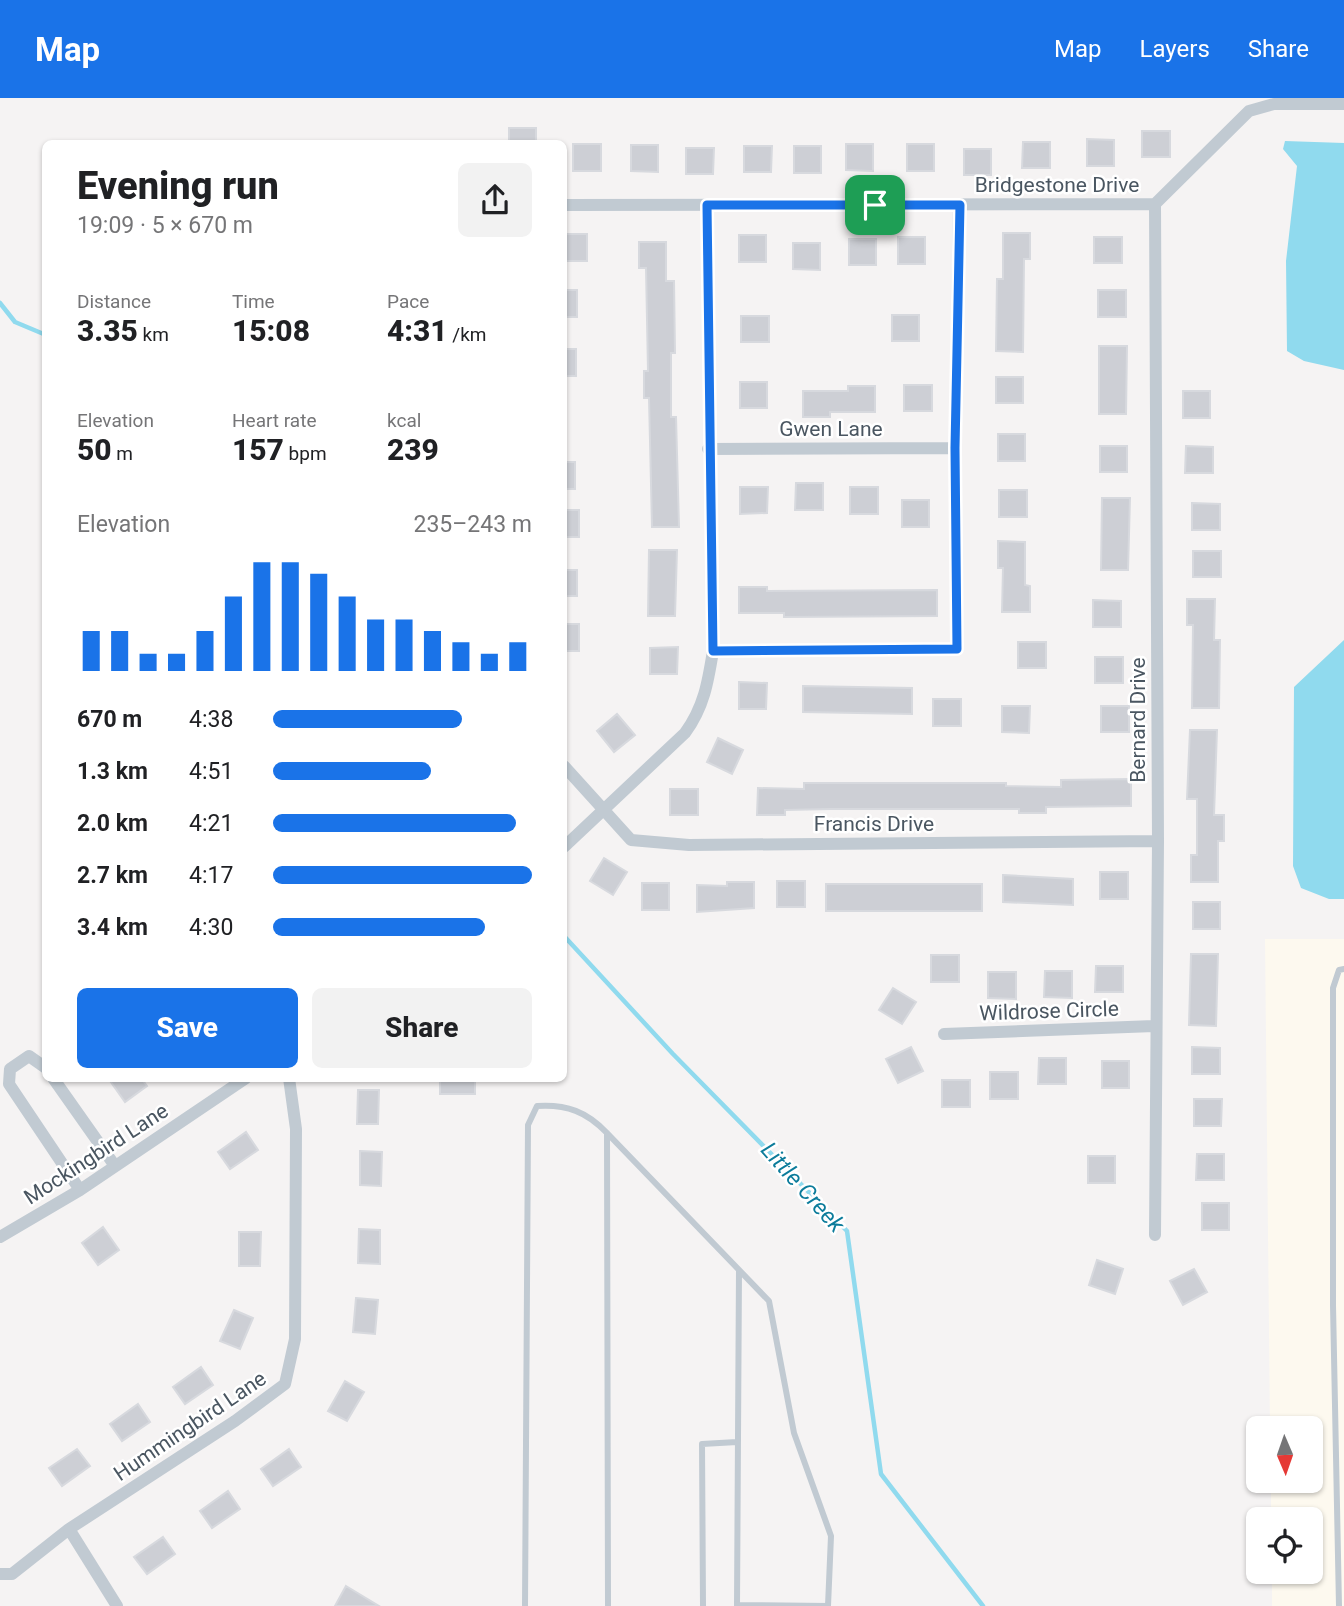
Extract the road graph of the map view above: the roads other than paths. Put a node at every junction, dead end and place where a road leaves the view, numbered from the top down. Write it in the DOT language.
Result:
graph roads {
  1 [pos="1344,104"];
  2 [pos="1155,204"];
  3 [pos="567,205"];
  4 [pos="707,205"];
  5 [pos="960,205"];
  6 [pos="955,448"];
  7 [pos="708,449"];
  8 [pos="713,651"];
  9 [pos="567,770"];
  10 [pos="603,812"];
  11 [pos="1158,841"];
  12 [pos="567,844"];
  13 [pos="1344,969"];
  14 [pos="1154,1026"];
  15 [pos="944,1034"];
  16 [pos="42,1065"];
  17 [pos="56,1082"];
  18 [pos="240,1082"];
  19 [pos="290,1082"];
  20 [pos="607,1133"];
  21 [pos="115,1166"];
  22 [pos="80,1190"];
  23 [pos="1155,1235"];
  24 [pos="0,1237"];
  25 [pos="739,1270"];
  26 [pos="1336,1390"];
  27 [pos="1344,1390"];
  28 [pos="737,1442"];
  29 [pos="69,1529"];
  30 [pos="0,1574"];
  31 [pos="117,1606"];
  32 [pos="525,1606"];
  33 [pos="608,1606"];
  34 [pos="703,1606"];
  35 [pos="1339,1606"];
  1 -- 2 [label="street, Bridgestone Drive"];
  2 -- 5 [label="street, Bridgestone Drive"];
  2 -- 11 [label="street, Bernard Drive"];
  3 -- 4 [label="street, Bridgestone Drive"];
  4 -- 5 [label="street, Bridgestone Drive"];
  4 -- 7 [label="street"];
  5 -- 6 [label="street"];
  6 -- 7 [label="street, Gwen Lane"];
  6 -- 8 [label="street"];
  7 -- 8 [label="street"];
  8 -- 10 [label="street"];
  9 -- 10 [label="street, Francis Drive"];
  10 -- 11 [label="street, Francis Drive"];
  10 -- 12 [label="street"];
  11 -- 14 [label="street, Bernard Drive"];
  13 -- 26 [label="lane"];
  14 -- 15 [label="street, Wildrose Circle"];
  14 -- 23 [label="street, Bernard Drive"];
  16 -- 22 [label="street"];
  17 -- 21 [label="street"];
  18 -- 21 [label="street, Mockingbird Lane"];
  19 -- 29 [label="street, Hummingbird Lane"];
  20 -- 25 [label="lane"];
  20 -- 32 [label="lane"];
  20 -- 33 [label="lane"];
  21 -- 22 [label="street, Mockingbird Lane"];
  22 -- 24 [label="street, Mockingbird Lane"];
  25 -- 28 [label="lane"];
  25 -- 28 [label="lane"];
  26 -- 27 [label="lane"];
  26 -- 35 [label="lane"];
  28 -- 34 [label="lane"];
  29 -- 30 [label="street, Hummingbird Lane"];
  29 -- 31 [label="street"];
}
